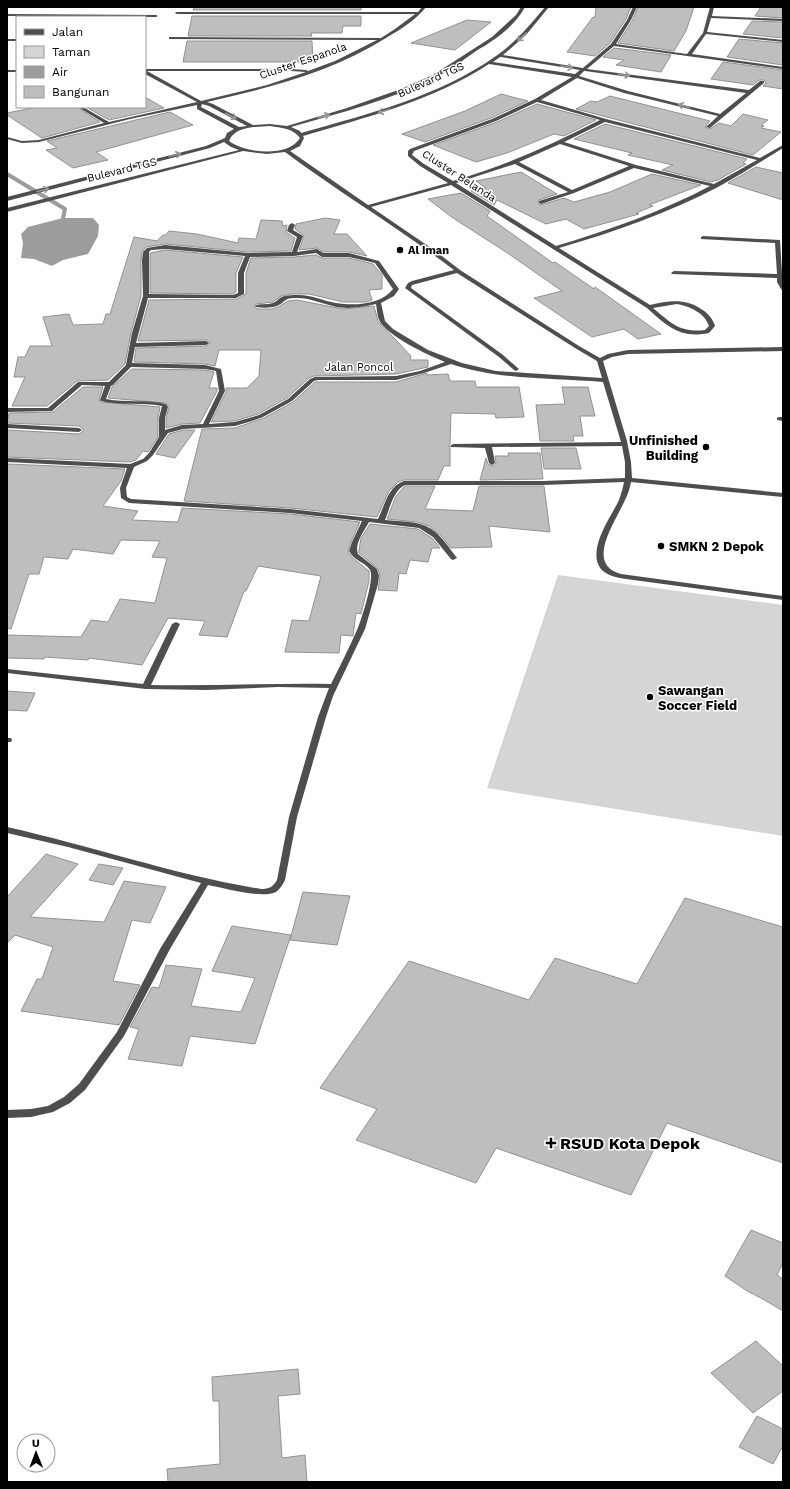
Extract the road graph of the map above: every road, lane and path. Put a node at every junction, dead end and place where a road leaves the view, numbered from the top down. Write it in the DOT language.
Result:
graph roads {
  1 [pos="424,7"];
  2 [pos="523,7"];
  3 [pos="547,7"];
  4 [pos="636,7"];
  5 [pos="712,7"];
  6 [pos="177,13"];
  7 [pos="420,13"];
  8 [pos="7,15"];
  9 [pos="156,16"];
  10 [pos="711,17"];
  11 [pos="783,20"];
  12 [pos="705,33"];
  13 [pos="171,38"];
  14 [pos="384,39"];
  15 [pos="146,40"];
  16 [pos="150,40"];
  17 [pos="783,41"];
  18 [pos="613,45"];
  19 [pos="500,56"];
  20 [pos="688,56"];
  21 [pos="489,63"];
  22 [pos="783,68"];
  23 [pos="585,70"];
  24 [pos="146,71"];
  25 [pos="311,71"];
  26 [pos="146,72"];
  27 [pos="576,76"];
  28 [pos="762,82"];
  29 [pos="751,92"];
  30 [pos="537,100"];
  31 [pos="200,102"];
  32 [pos="82,108"];
  33 [pos="722,116"];
  34 [pos="604,120"];
  35 [pos="108,123"];
  36 [pos="252,126"];
  37 [pos="287,127"];
  38 [pos="708,127"];
  39 [pos="238,129"];
  40 [pos="301,135"];
  41 [pos="7,138"];
  42 [pos="226,139"];
  43 [pos="561,143"];
  44 [pos="783,146"];
  45 [pos="242,150"];
  46 [pos="286,150"];
  47 [pos="762,160"];
  48 [pos="515,162"];
  49 [pos="634,166"];
  50 [pos="452,183"];
  51 [pos="716,186"];
  52 [pos="572,192"];
  53 [pos="23,195"];
  54 [pos="7,199"];
  55 [pos="35,202"];
  56 [pos="541,202"];
  57 [pos="367,207"];
  58 [pos="7,210"];
  59 [pos="292,224"];
  60 [pos="703,238"];
  61 [pos="554,248"];
  62 [pos="294,254"];
  63 [pos="248,255"];
  64 [pos="458,271"];
  65 [pos="674,273"];
  66 [pos="780,276"];
  67 [pos="783,288"];
  68 [pos="146,296"];
  69 [pos="378,303"];
  70 [pos="258,306"];
  71 [pos="648,307"];
  72 [pos="206,343"];
  73 [pos="134,345"];
  74 [pos="783,349"];
  75 [pos="600,360"];
  76 [pos="450,362"];
  77 [pos="129,365"];
  78 [pos="516,369"];
  79 [pos="606,380"];
  80 [pos="108,385"];
  81 [pos="7,410"];
  82 [pos="7,426"];
  83 [pos="205,426"];
  84 [pos="79,430"];
  85 [pos="162,437"];
  86 [pos="624,444"];
  87 [pos="488,445"];
  88 [pos="453,446"];
  89 [pos="7,460"];
  90 [pos="492,463"];
  91 [pos="131,466"];
  92 [pos="628,480"];
  93 [pos="783,495"];
  94 [pos="367,519"];
  95 [pos="381,521"];
  96 [pos="453,558"];
  97 [pos="783,598"];
  98 [pos="176,624"];
  99 [pos="7,671"];
  100 [pos="334,686"];
  101 [pos="146,687"];
  102 [pos="7,830"];
  103 [pos="206,882"];
  104 [pos="7,1114"];
  1 -- 7 [label="street, Cluster Espanola"];
  37 -- 2 [label="street, Bulevard TGS, one-way"];
  3 -- 19 [label="street, Bulevard TGS, one-way"];
  4 -- 18 [label="street, Cluster Belanda"];
  5 -- 10 [label="street"];
  6 -- 7 [label="street"];
  7 -- 14 [label="street, Cluster Espanola"];
  8 -- 9 [label="street"];
  10 -- 11 [label="street"];
  10 -- 12 [label="street"];
  12 -- 17 [label="street"];
  12 -- 20 [label="street"];
  13 -- 14 [label="street"];
  14 -- 25 [label="street, Cluster Espanola"];
  15 -- 16 [label="street"];
  18 -- 20 [label="street"];
  18 -- 23 [label="street, Cluster Belanda"];
  19 -- 21 [label="street, Bulevard TGS"];
  19 -- 23 [label="street, one-way"];
  20 -- 22 [label="street"];
  21 -- 27 [label="street"];
  21 -- 40 [label="street, Bulevard TGS, one-way"];
  23 -- 27 [label="street, Cluster Belanda"];
  23 -- 29 [label="street, one-way"];
  24 -- 25 [label="street"];
  25 -- 31 [label="street, Cluster Espanola"];
  26 -- 31 [label="street"];
  27 -- 30 [label="street, Cluster Belanda"];
  33 -- 27 [label="street, one-way"];
  28 -- 29 [label="street"];
  29 -- 33 [label="street"];
  30 -- 34 [label="street"];
  30 -- 50 [label="street, Cluster Belanda"];
  31 -- 35 [label="street, Cluster Espanola"];
  31 -- 36 [label="street, one-way"];
  31 -- 39 [label="street"];
  32 -- 35 [label="street"];
  33 -- 38 [label="street"];
  34 -- 43 [label="street"];
  34 -- 47 [label="street"];
  35 -- 41 [label="street, Cluster Espanola"];
  36 -- 37 [label="street"];
  36 -- 39 [label="street"];
  37 -- 40 [label="street"];
  39 -- 42 [label="street, Bulevard TGS"];
  40 -- 46 [label="street"];
  42 -- 45 [label="street"];
  53 -- 42 [label="street, Bulevard TGS, one-way"];
  43 -- 48 [label="street"];
  43 -- 49 [label="street"];
  44 -- 47 [label="street"];
  45 -- 46 [label="street"];
  45 -- 55 [label="street, Bulevard TGS"];
  46 -- 57 [label="street"];
  47 -- 51 [label="street"];
  48 -- 50 [label="street"];
  48 -- 52 [label="street"];
  49 -- 51 [label="street"];
  49 -- 52 [label="street"];
  50 -- 57 [label="street"];
  50 -- 61 [label="street, Cluster Belanda"];
  51 -- 61 [label="street"];
  52 -- 56 [label="street"];
  53 -- 54 [label="street, Bulevard TGS"];
  53 -- 55 [label="street"];
  55 -- 58 [label="street, Bulevard TGS"];
  57 -- 64 [label="street"];
  59 -- 62 [label="street"];
  60 -- 66 [label="street"];
  61 -- 71 [label="street, Cluster Belanda"];
  62 -- 63 [label="street"];
  62 -- 69 [label="street"];
  63 -- 68 [label="street"];
  63 -- 68 [label="street"];
  64 -- 75 [label="street"];
  64 -- 78 [label="street"];
  65 -- 66 [label="street"];
  66 -- 67 [label="street"];
  68 -- 73 [label="street"];
  69 -- 70 [label="street"];
  69 -- 76 [label="street"];
  71 -- 71 [label="street, Cluster Belanda"];
  72 -- 73 [label="street"];
  73 -- 77 [label="street"];
  74 -- 75 [label="street"];
  75 -- 79 [label="street"];
  76 -- 79 [label="street"];
  76 -- 83 [label="street, Jalan Poncol"];
  77 -- 80 [label="street"];
  77 -- 83 [label="street"];
  79 -- 86 [label="street"];
  80 -- 81 [label="street"];
  80 -- 85 [label="street"];
  82 -- 84 [label="street"];
  83 -- 85 [label="street, Jalan Poncol"];
  85 -- 91 [label="street"];
  86 -- 87 [label="street"];
  86 -- 92 [label="street"];
  87 -- 88 [label="street"];
  87 -- 90 [label="street"];
  89 -- 91 [label="street"];
  91 -- 94 [label="street"];
  92 -- 93 [label="street"];
  92 -- 95 [label="street"];
  92 -- 97 [label="street"];
  94 -- 95 [label="street"];
  94 -- 100 [label="street"];
  95 -- 96 [label="street"];
  98 -- 101 [label="street"];
  99 -- 101 [label="street"];
  100 -- 101 [label="street"];
  100 -- 103 [label="street"];
  102 -- 103 [label="street"];
  103 -- 104 [label="street"];
}
